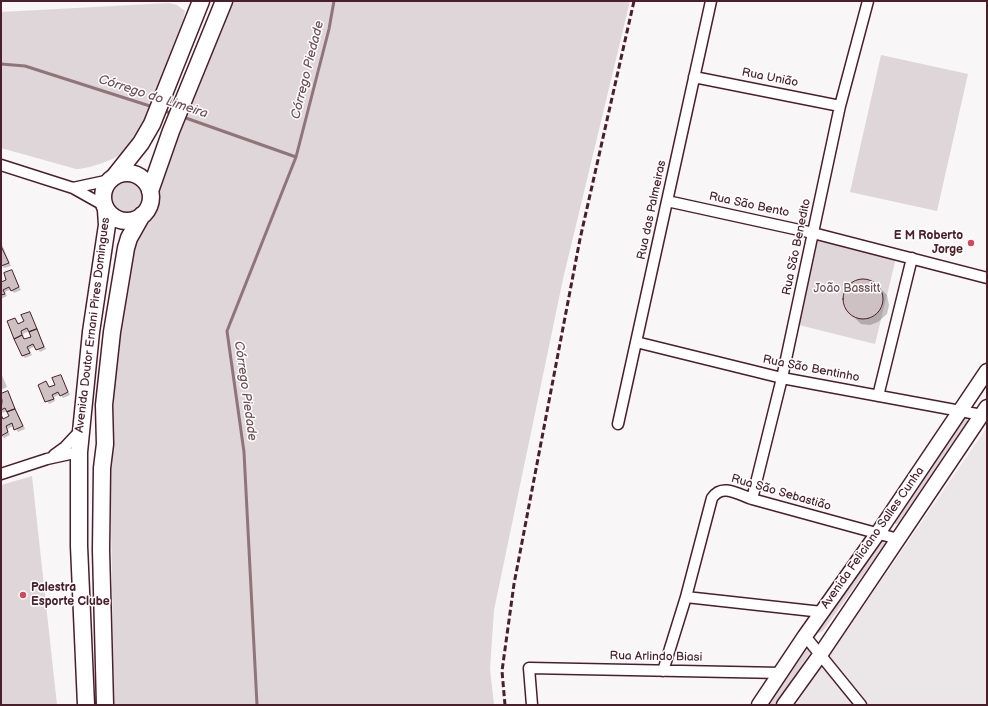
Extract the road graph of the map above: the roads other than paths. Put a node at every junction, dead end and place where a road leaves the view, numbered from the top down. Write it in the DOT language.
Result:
graph roads {
  1 [pos="201,1"];
  2 [pos="224,1"];
  3 [pos="711,1"];
  4 [pos="868,1"];
  5 [pos="694,77"];
  6 [pos="840,106"];
  7 [pos="1,165"];
  8 [pos="112,178"];
  9 [pos="73,188"];
  10 [pos="150,191"];
  11 [pos="667,201"];
  12 [pos="106,208"];
  13 [pos="142,215"];
  14 [pos="813,233"];
  15 [pos="912,258"];
  16 [pos="987,278"];
  17 [pos="636,342"];
  18 [pos="987,370"];
  19 [pos="782,378"];
  20 [pos="878,396"];
  21 [pos="961,410"];
  22 [pos="984,411"];
  23 [pos="618,424"];
  24 [pos="80,430"];
  25 [pos="79,452"];
  26 [pos="47,459"];
  27 [pos="1,474"];
  28 [pos="752,499"];
  29 [pos="878,533"];
  30 [pos="898,539"];
  31 [pos="686,597"];
  32 [pos="822,612"];
  33 [pos="805,636"];
  34 [pos="820,655"];
  35 [pos="662,670"];
  36 [pos="781,673"];
  37 [pos="86,705"];
  38 [pos="105,705"];
  39 [pos="532,705"];
  40 [pos="759,705"];
  41 [pos="784,705"];
  42 [pos="861,705"];
  1 -- 8 [label="main road"];
  2 -- 10 [label="main road"];
  3 -- 5 [label="street, Rua das Palmeiras"];
  4 -- 6 [label="street, Rua São Benedito"];
  5 -- 6 [label="street, Rua União"];
  5 -- 11 [label="street, Rua das Palmeiras"];
  6 -- 14 [label="street, Rua São Benedito"];
  7 -- 9 [label="street"];
  8 -- 9 [label="street"];
  8 -- 10 [label="main road"];
  8 -- 12 [label="main road"];
  9 -- 12 [label="street"];
  10 -- 13 [label="main road"];
  11 -- 14 [label="street, Rua São Bento"];
  11 -- 17 [label="street, Rua das Palmeiras"];
  12 -- 13 [label="main road"];
  12 -- 24 [label="main road, Avenida Doutor Ernani Pires Domingues"];
  13 -- 38 [label="main road, Avenida Doutor Ernani Pires Domingues"];
  14 -- 15 [label="street, Rua São Bento"];
  14 -- 19 [label="street, Rua São Benedito"];
  15 -- 16 [label="street, Rua São Bento"];
  15 -- 20 [label="street"];
  17 -- 19 [label="street, Rua São Bentinho"];
  17 -- 23 [label="street, Rua das Palmeiras"];
  18 -- 21 [label="main road, Avenida Feliciano Salles Cunha"];
  19 -- 20 [label="street, Rua São Bentinho"];
  19 -- 28 [label="street, Rua São Benedito"];
  20 -- 21 [label="street, Rua São Bentinho"];
  21 -- 22 [label="street, Rua São Bentinho"];
  21 -- 29 [label="main road, Avenida Feliciano Salles Cunha"];
  22 -- 30 [label="main road, Avenida Feliciano Salles Cunha"];
  24 -- 25 [label="main road, Avenida Doutor Ernani Pires Domingues"];
  24 -- 26 [label="street"];
  25 -- 26 [label="street"];
  25 -- 37 [label="main road, Avenida Doutor Ernani Pires Domingues"];
  26 -- 27 [label="street"];
  28 -- 29 [label="street, Rua São Sebastião"];
  28 -- 31 [label="street, Rua São Sebastião"];
  29 -- 30 [label="street, Rua São Sebastião"];
  29 -- 32 [label="main road, Avenida Feliciano Salles Cunha"];
  30 -- 34 [label="main road, Avenida Feliciano Salles Cunha"];
  31 -- 32 [label="street"];
  31 -- 35 [label="street"];
  32 -- 33 [label="main road, Avenida Feliciano Salles Cunha"];
  33 -- 34 [label="street"];
  33 -- 36 [label="main road, Avenida Feliciano Salles Cunha"];
  34 -- 41 [label="main road, Avenida Feliciano Salles Cunha"];
  34 -- 42 [label="street"];
  35 -- 36 [label="street, Rua Arlindo Biasi"];
  35 -- 39 [label="street, Rua Arlindo Biasi"];
  36 -- 40 [label="main road, Avenida Feliciano Salles Cunha"];
}
